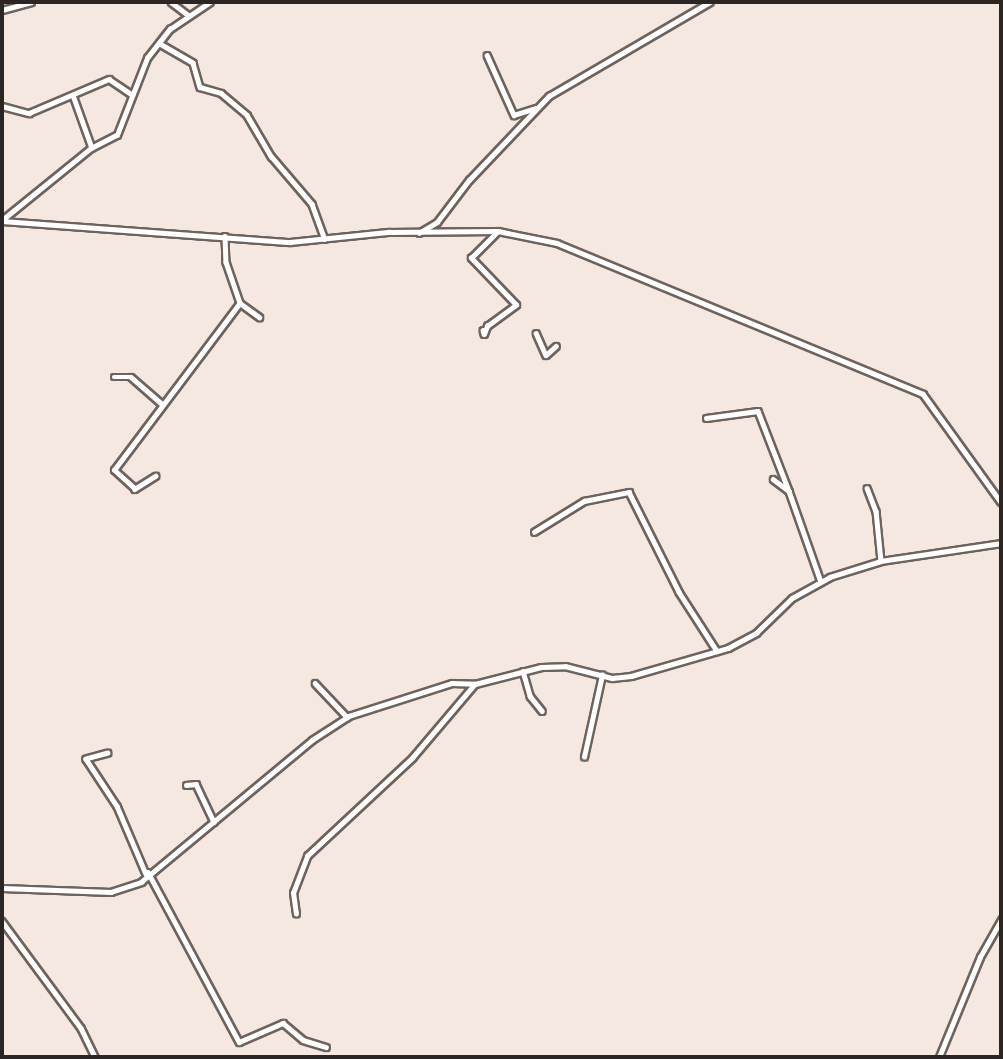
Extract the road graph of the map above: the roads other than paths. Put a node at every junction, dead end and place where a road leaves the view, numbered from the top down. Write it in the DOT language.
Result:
graph roads {
  1 [pos="31,2"];
  2 [pos="171,2"];
  3 [pos="210,2"];
  4 [pos="710,2"];
  5 [pos="2,10"];
  6 [pos="188,15"];
  7 [pos="159,43"];
  8 [pos="487,55"];
  9 [pos="131,94"];
  10 [pos="73,95"];
  11 [pos="549,96"];
  12 [pos="2,106"];
  13 [pos="92,148"];
  14 [pos="2,221"];
  15 [pos="499,231"];
  16 [pos="417,234"];
  17 [pos="225,236"];
  18 [pos="325,239"];
  19 [pos="240,303"];
  20 [pos="259,317"];
  21 [pos="483,330"];
  22 [pos="536,333"];
  23 [pos="556,346"];
  24 [pos="114,377"];
  25 [pos="161,403"];
  26 [pos="706,418"];
  27 [pos="156,476"];
  28 [pos="773,479"];
  29 [pos="867,488"];
  30 [pos="789,491"];
  31 [pos="1001,502"];
  32 [pos="534,532"];
  33 [pos="1001,543"];
  34 [pos="881,561"];
  35 [pos="821,582"];
  36 [pos="717,651"];
  37 [pos="523,671"];
  38 [pos="602,675"];
  39 [pos="315,683"];
  40 [pos="475,684"];
  41 [pos="542,711"];
  42 [pos="347,717"];
  43 [pos="108,754"];
  44 [pos="584,757"];
  45 [pos="186,785"];
  46 [pos="215,822"];
  47 [pos="147,873"];
  48 [pos="2,888"];
  49 [pos="296,914"];
  50 [pos="1001,920"];
  51 [pos="2,921"];
  52 [pos="326,1047"];
  53 [pos="95,1057"];
  54 [pos="939,1057"];
  1 -- 5 [label="street"];
  2 -- 6 [label="street"];
  3 -- 6 [label="street"];
  4 -- 11 [label="street"];
  6 -- 7 [label="street"];
  7 -- 9 [label="street"];
  7 -- 18 [label="street"];
  8 -- 11 [label="street"];
  9 -- 10 [label="street"];
  9 -- 13 [label="street"];
  10 -- 12 [label="street"];
  10 -- 13 [label="street"];
  11 -- 16 [label="street"];
  13 -- 14 [label="street"];
  14 -- 17 [label="street"];
  15 -- 16 [label="street"];
  15 -- 21 [label="street"];
  15 -- 31 [label="street"];
  16 -- 18 [label="street"];
  17 -- 18 [label="street"];
  17 -- 19 [label="street"];
  19 -- 20 [label="street"];
  19 -- 25 [label="street"];
  22 -- 23 [label="street"];
  24 -- 25 [label="street"];
  25 -- 27 [label="street"];
  26 -- 30 [label="street"];
  28 -- 30 [label="street"];
  29 -- 34 [label="street"];
  30 -- 35 [label="street"];
  32 -- 36 [label="street"];
  33 -- 34 [label="street"];
  34 -- 35 [label="street"];
  35 -- 36 [label="street"];
  36 -- 38 [label="street"];
  37 -- 38 [label="street"];
  37 -- 40 [label="street"];
  37 -- 41 [label="street"];
  38 -- 44 [label="street"];
  39 -- 42 [label="street"];
  40 -- 42 [label="street"];
  40 -- 49 [label="street"];
  42 -- 46 [label="street"];
  43 -- 47 [label="street"];
  45 -- 46 [label="street"];
  46 -- 47 [label="street"];
  47 -- 48 [label="street"];
  47 -- 52 [label="street"];
  50 -- 54 [label="street"];
  51 -- 53 [label="street"];
}
